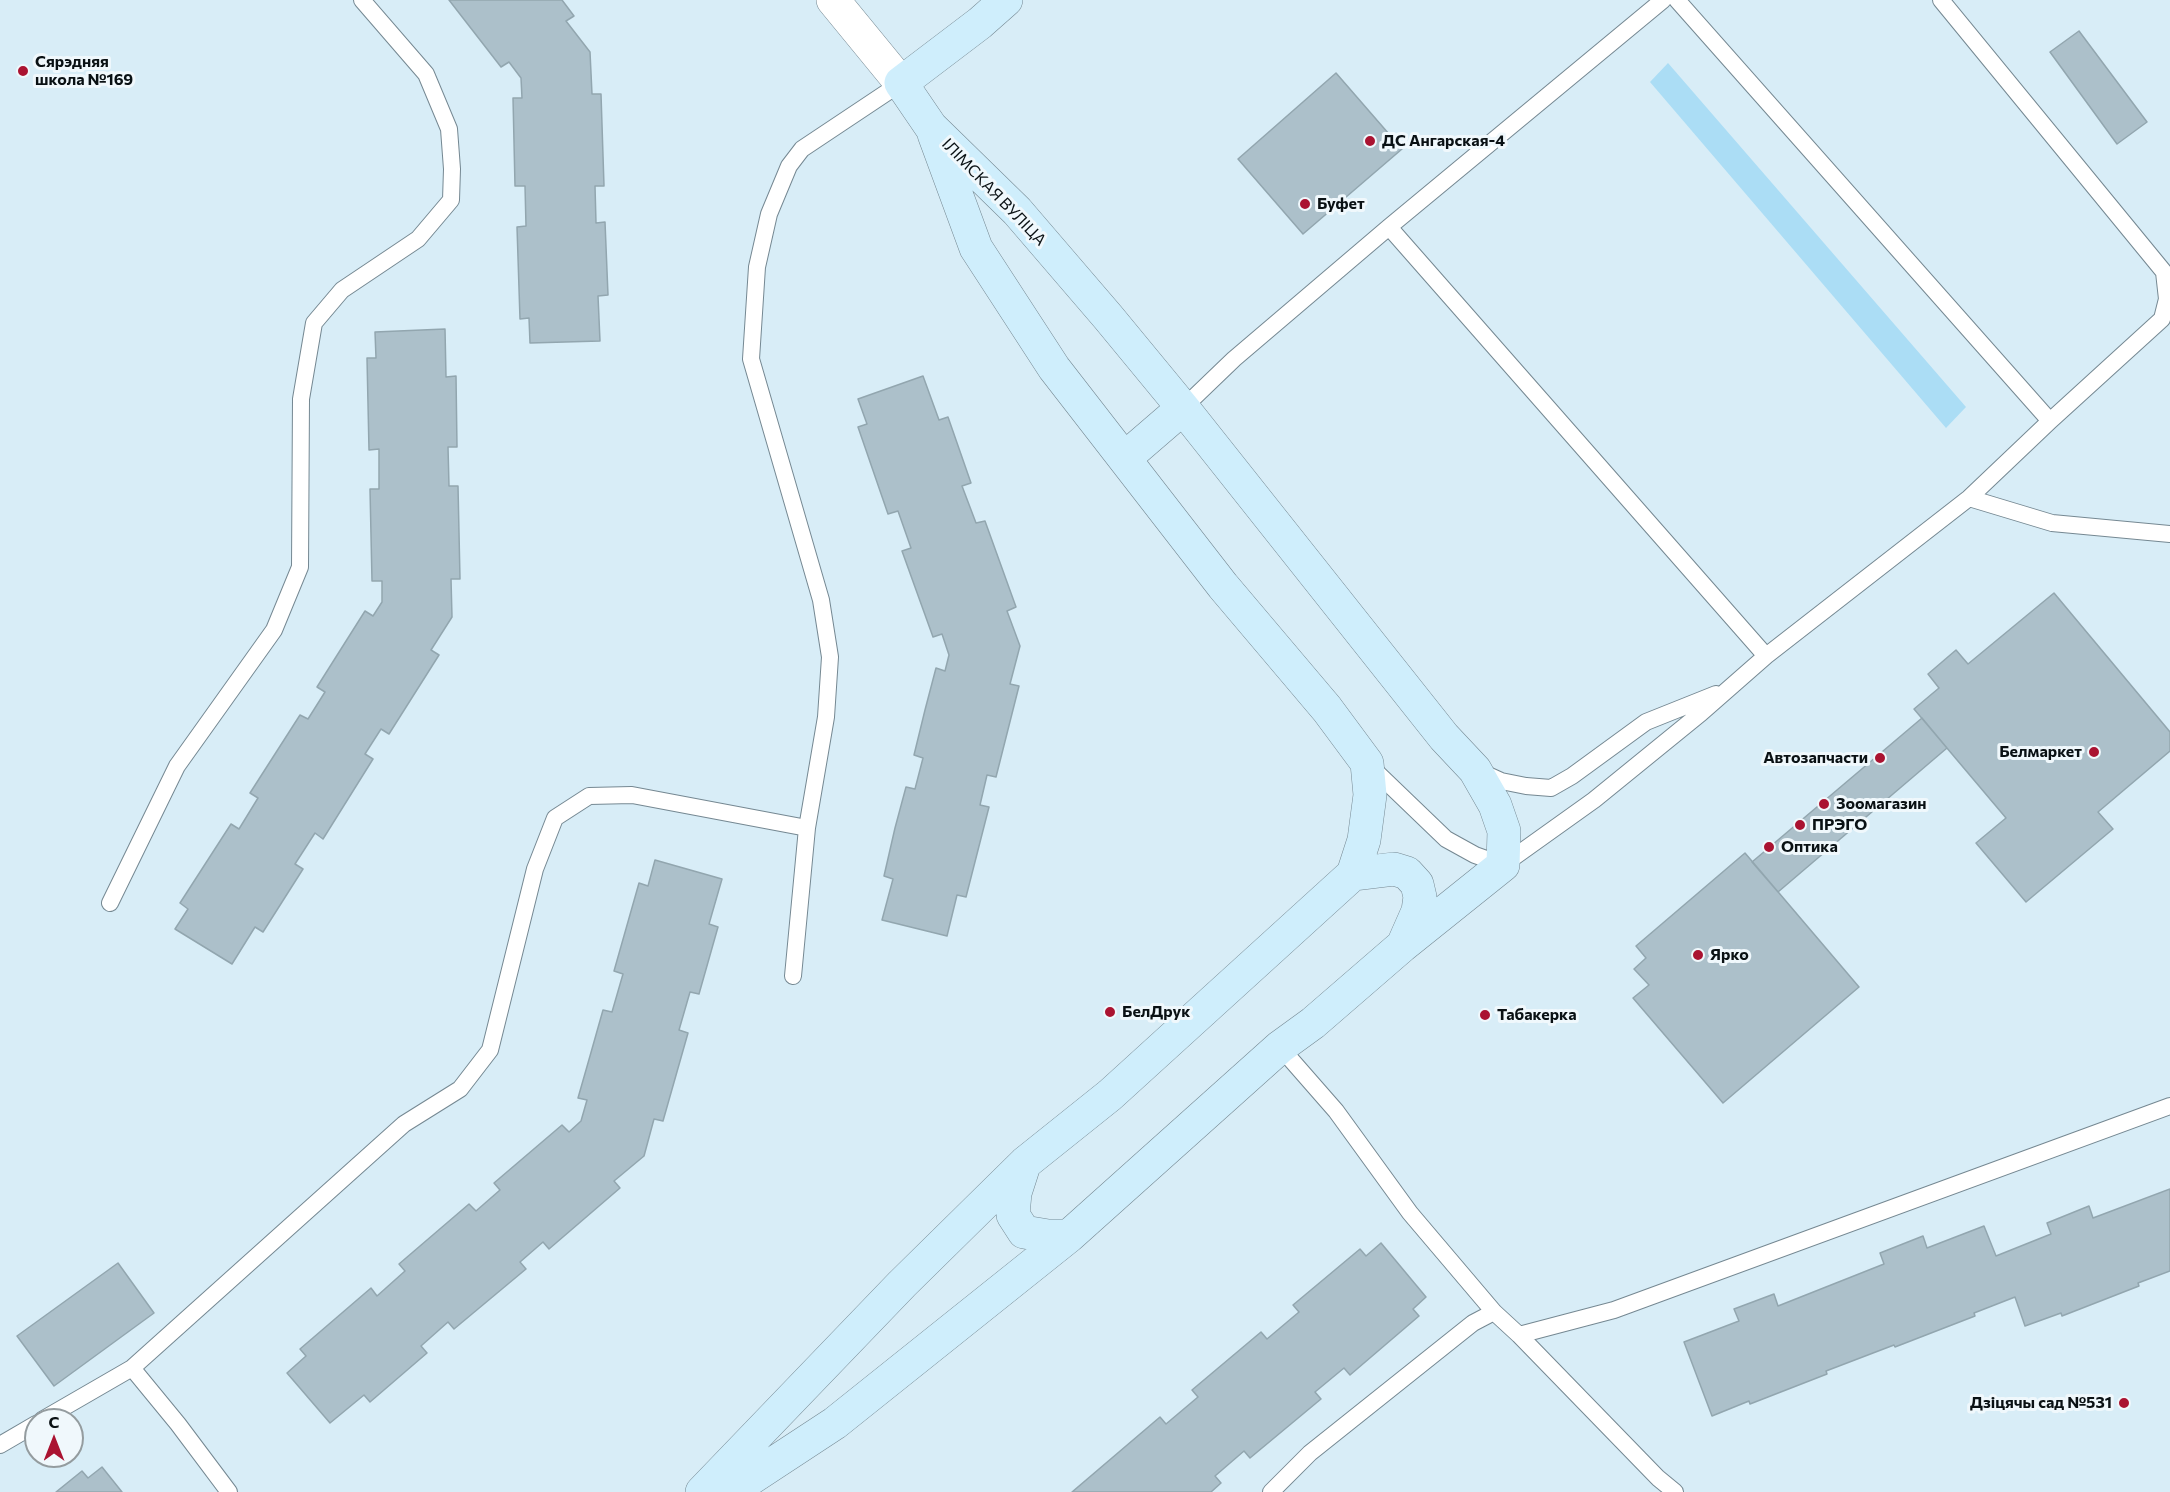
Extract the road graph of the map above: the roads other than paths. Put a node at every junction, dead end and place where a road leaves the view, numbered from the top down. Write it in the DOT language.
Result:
graph roads {
  1 [pos="362,0"];
  2 [pos="833,0"];
  3 [pos="1006,0"];
  4 [pos="1663,0"];
  5 [pos="1677,0"];
  6 [pos="1941,0"];
  7 [pos="901,83"];
  8 [pos="931,127"];
  9 [pos="1389,227"];
  10 [pos="1183,408"];
  11 [pos="2050,421"];
  12 [pos="1125,458"];
  13 [pos="1969,498"];
  14 [pos="2170,534"];
  15 [pos="1766,656"];
  16 [pos="1725,691"];
  17 [pos="1367,763"];
  18 [pos="1475,770"];
  19 [pos="807,828"];
  20 [pos="1503,865"];
  21 [pos="1353,874"];
  22 [pos="110,903"];
  23 [pos="1402,946"];
  24 [pos="793,975"];
  25 [pos="1280,1047"];
  26 [pos="2170,1106"];
  27 [pos="1025,1163"];
  28 [pos="1070,1236"];
  29 [pos="1494,1312"];
  30 [pos="1519,1335"];
  31 [pos="132,1368"];
  32 [pos="63,1408"];
  33 [pos="24,1431"];
  34 [pos="0,1445"];
  35 [pos="229,1492"];
  36 [pos="702,1492"];
  37 [pos="730,1492"];
  38 [pos="1270,1492"];
  39 [pos="1675,1492"];
  1 -- 22 [label="lane"];
  2 -- 7 [label="street, ІЛІМСКАЯ ВУЛІЦА"];
  3 -- 7 [label="main road"];
  4 -- 9 [label="lane"];
  5 -- 11 [label="lane"];
  6 -- 11 [label="lane"];
  7 -- 8 [label="main road, ІЛІМСКАЯ ВУЛІЦА"];
  7 -- 19 [label="lane"];
  8 -- 10 [label="main road, ІЛІМСКАЯ ВУЛІЦА"];
  8 -- 12 [label="main road"];
  9 -- 10 [label="lane"];
  9 -- 15 [label="lane"];
  10 -- 12 [label="main road"];
  10 -- 18 [label="main road, ІЛІМСКАЯ ВУЛІЦА"];
  11 -- 13 [label="lane"];
  12 -- 17 [label="main road"];
  13 -- 14 [label="lane"];
  13 -- 15 [label="lane"];
  15 -- 16 [label="lane"];
  16 -- 18 [label="lane"];
  16 -- 20 [label="lane"];
  17 -- 20 [label="lane"];
  17 -- 21 [label="main road"];
  18 -- 20 [label="main road, ІЛІМСКАЯ ВУЛІЦА"];
  19 -- 24 [label="lane"];
  19 -- 31 [label="lane"];
  20 -- 23 [label="main road"];
  21 -- 23 [label="main road"];
  21 -- 27 [label="main road"];
  23 -- 25 [label="main road"];
  25 -- 28 [label="main road"];
  25 -- 29 [label="lane"];
  26 -- 30 [label="lane"];
  27 -- 28 [label="main road"];
  27 -- 36 [label="main road"];
  28 -- 37 [label="main road"];
  29 -- 30 [label="lane"];
  29 -- 38 [label="lane"];
  30 -- 39 [label="lane"];
  31 -- 32 [label="lane"];
  31 -- 35 [label="lane"];
  33 -- 34 [label="lane"];
}
